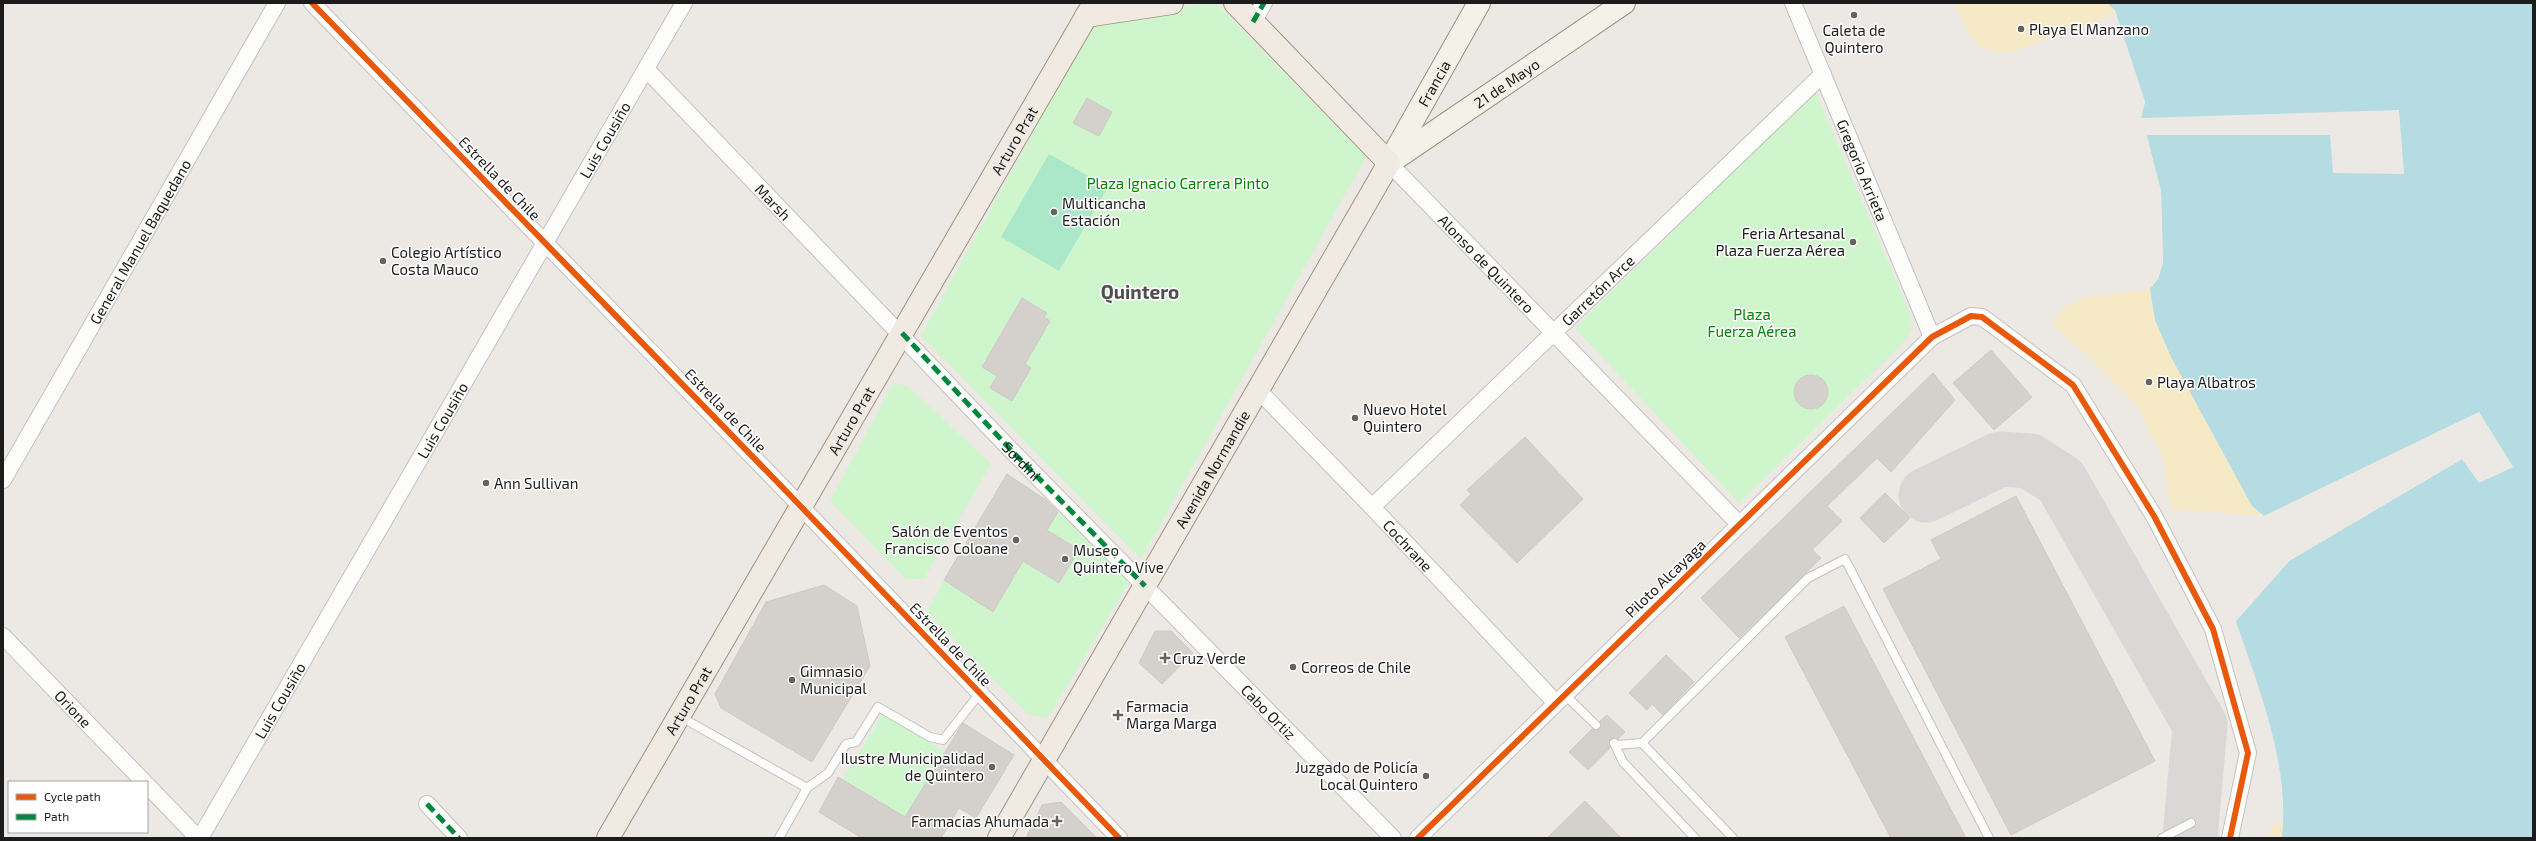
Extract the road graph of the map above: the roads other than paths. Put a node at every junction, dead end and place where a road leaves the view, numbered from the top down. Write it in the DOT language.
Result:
graph roads {
  1 [pos="277,3"];
  2 [pos="312,3"];
  3 [pos="684,3"];
  4 [pos="1172,3"];
  5 [pos="1235,3"];
  6 [pos="1264,3"];
  7 [pos="1479,3"];
  8 [pos="1624,3"];
  9 [pos="1793,3"];
  10 [pos="1090,9"];
  11 [pos="1253,22"];
  12 [pos="646,69"];
  13 [pos="1823,74"];
  14 [pos="1389,163"];
  15 [pos="545,243"];
  16 [pos="1554,331"];
  17 [pos="902,333"];
  18 [pos="1932,337"];
  19 [pos="1258,390"];
  20 [pos="3,480"];
  21 [pos="801,506"];
  22 [pos="1372,507"];
  23 [pos="1738,524"];
  24 [pos="1145,586"];
  25 [pos="3,636"];
  26 [pos="980,693"];
  27 [pos="1560,698"];
  28 [pos="679,716"];
  29 [pos="1596,725"];
  30 [pos="1642,743"];
  31 [pos="1044,761"];
  32 [pos="143,781"];
  33 [pos="148,786"];
  34 [pos="807,788"];
  35 [pos="427,804"];
  36 [pos="2191,823"];
  37 [pos="1692,837"];
  38 [pos="199,838"];
  39 [pos="459,838"];
  40 [pos="608,838"];
  41 [pos="779,838"];
  42 [pos="999,838"];
  43 [pos="1119,838"];
  44 [pos="1392,838"];
  45 [pos="1418,838"];
  46 [pos="1733,838"];
  47 [pos="1989,838"];
  48 [pos="2162,838"];
  49 [pos="2230,838"];
  1 -- 20 [label="street, General Manuel Baquedano"];
  2 -- 15 [label="street, Estrella de Chile"];
  3 -- 12 [label="street, Luis Cousiño"];
  4 -- 10 [label="main road"];
  5 -- 11 [label="main road, Alonso de Quintero"];
  6 -- 11 [label="street"];
  7 -- 14 [label="street, Francia"];
  8 -- 14 [label="street, 21 de Mayo"];
  9 -- 13 [label="street, Gregorio Arrieta"];
  10 -- 17 [label="main road, Arturo Prat"];
  11 -- 14 [label="main road, Alonso de Quintero"];
  12 -- 15 [label="street, Luis Cousiño"];
  12 -- 17 [label="street, Marsh"];
  13 -- 16 [label="street, Garretón Arce"];
  13 -- 18 [label="street, Gregorio Arrieta"];
  14 -- 16 [label="street, Alonso de Quintero"];
  14 -- 19 [label="main road, Avenida Normandie"];
  15 -- 21 [label="street, Estrella de Chile"];
  15 -- 38 [label="street, Luis Cousiño"];
  16 -- 22 [label="street, Garretón Arce"];
  16 -- 23 [label="street, Alonso de Quintero"];
  17 -- 21 [label="main road, Arturo Prat"];
  17 -- 24 [label="street, Sordini"];
  18 -- 23 [label="street, Piloto Alcayaga"];
  18 -- 49 [label="street, Piloto Alcayaga"];
  19 -- 22 [label="street, Cochrane"];
  19 -- 24 [label="main road, Avenida Normandie"];
  21 -- 26 [label="street, Estrella de Chile"];
  21 -- 28 [label="main road, Arturo Prat"];
  22 -- 27 [label="street, Cochrane"];
  23 -- 27 [label="street, Piloto Alcayaga"];
  24 -- 31 [label="main road, Avenida Normandie"];
  24 -- 44 [label="street, Cabo Ortiz"];
  25 -- 32 [label="street, Orione"];
  26 -- 31 [label="street, Estrella de Chile"];
  26 -- 34 [label="lane"];
  27 -- 29 [label="lane"];
  27 -- 45 [label="street, Piloto Alcayaga"];
  28 -- 34 [label="lane"];
  28 -- 40 [label="main road, Arturo Prat"];
  30 -- 37 [label="lane"];
  30 -- 46 [label="lane"];
  30 -- 47 [label="lane"];
  31 -- 42 [label="main road, Avenida Normandie"];
  31 -- 43 [label="street, Estrella de Chile"];
  33 -- 38 [label="street"];
  34 -- 41 [label="lane"];
  35 -- 39 [label="street"];
  36 -- 48 [label="lane"];
}
